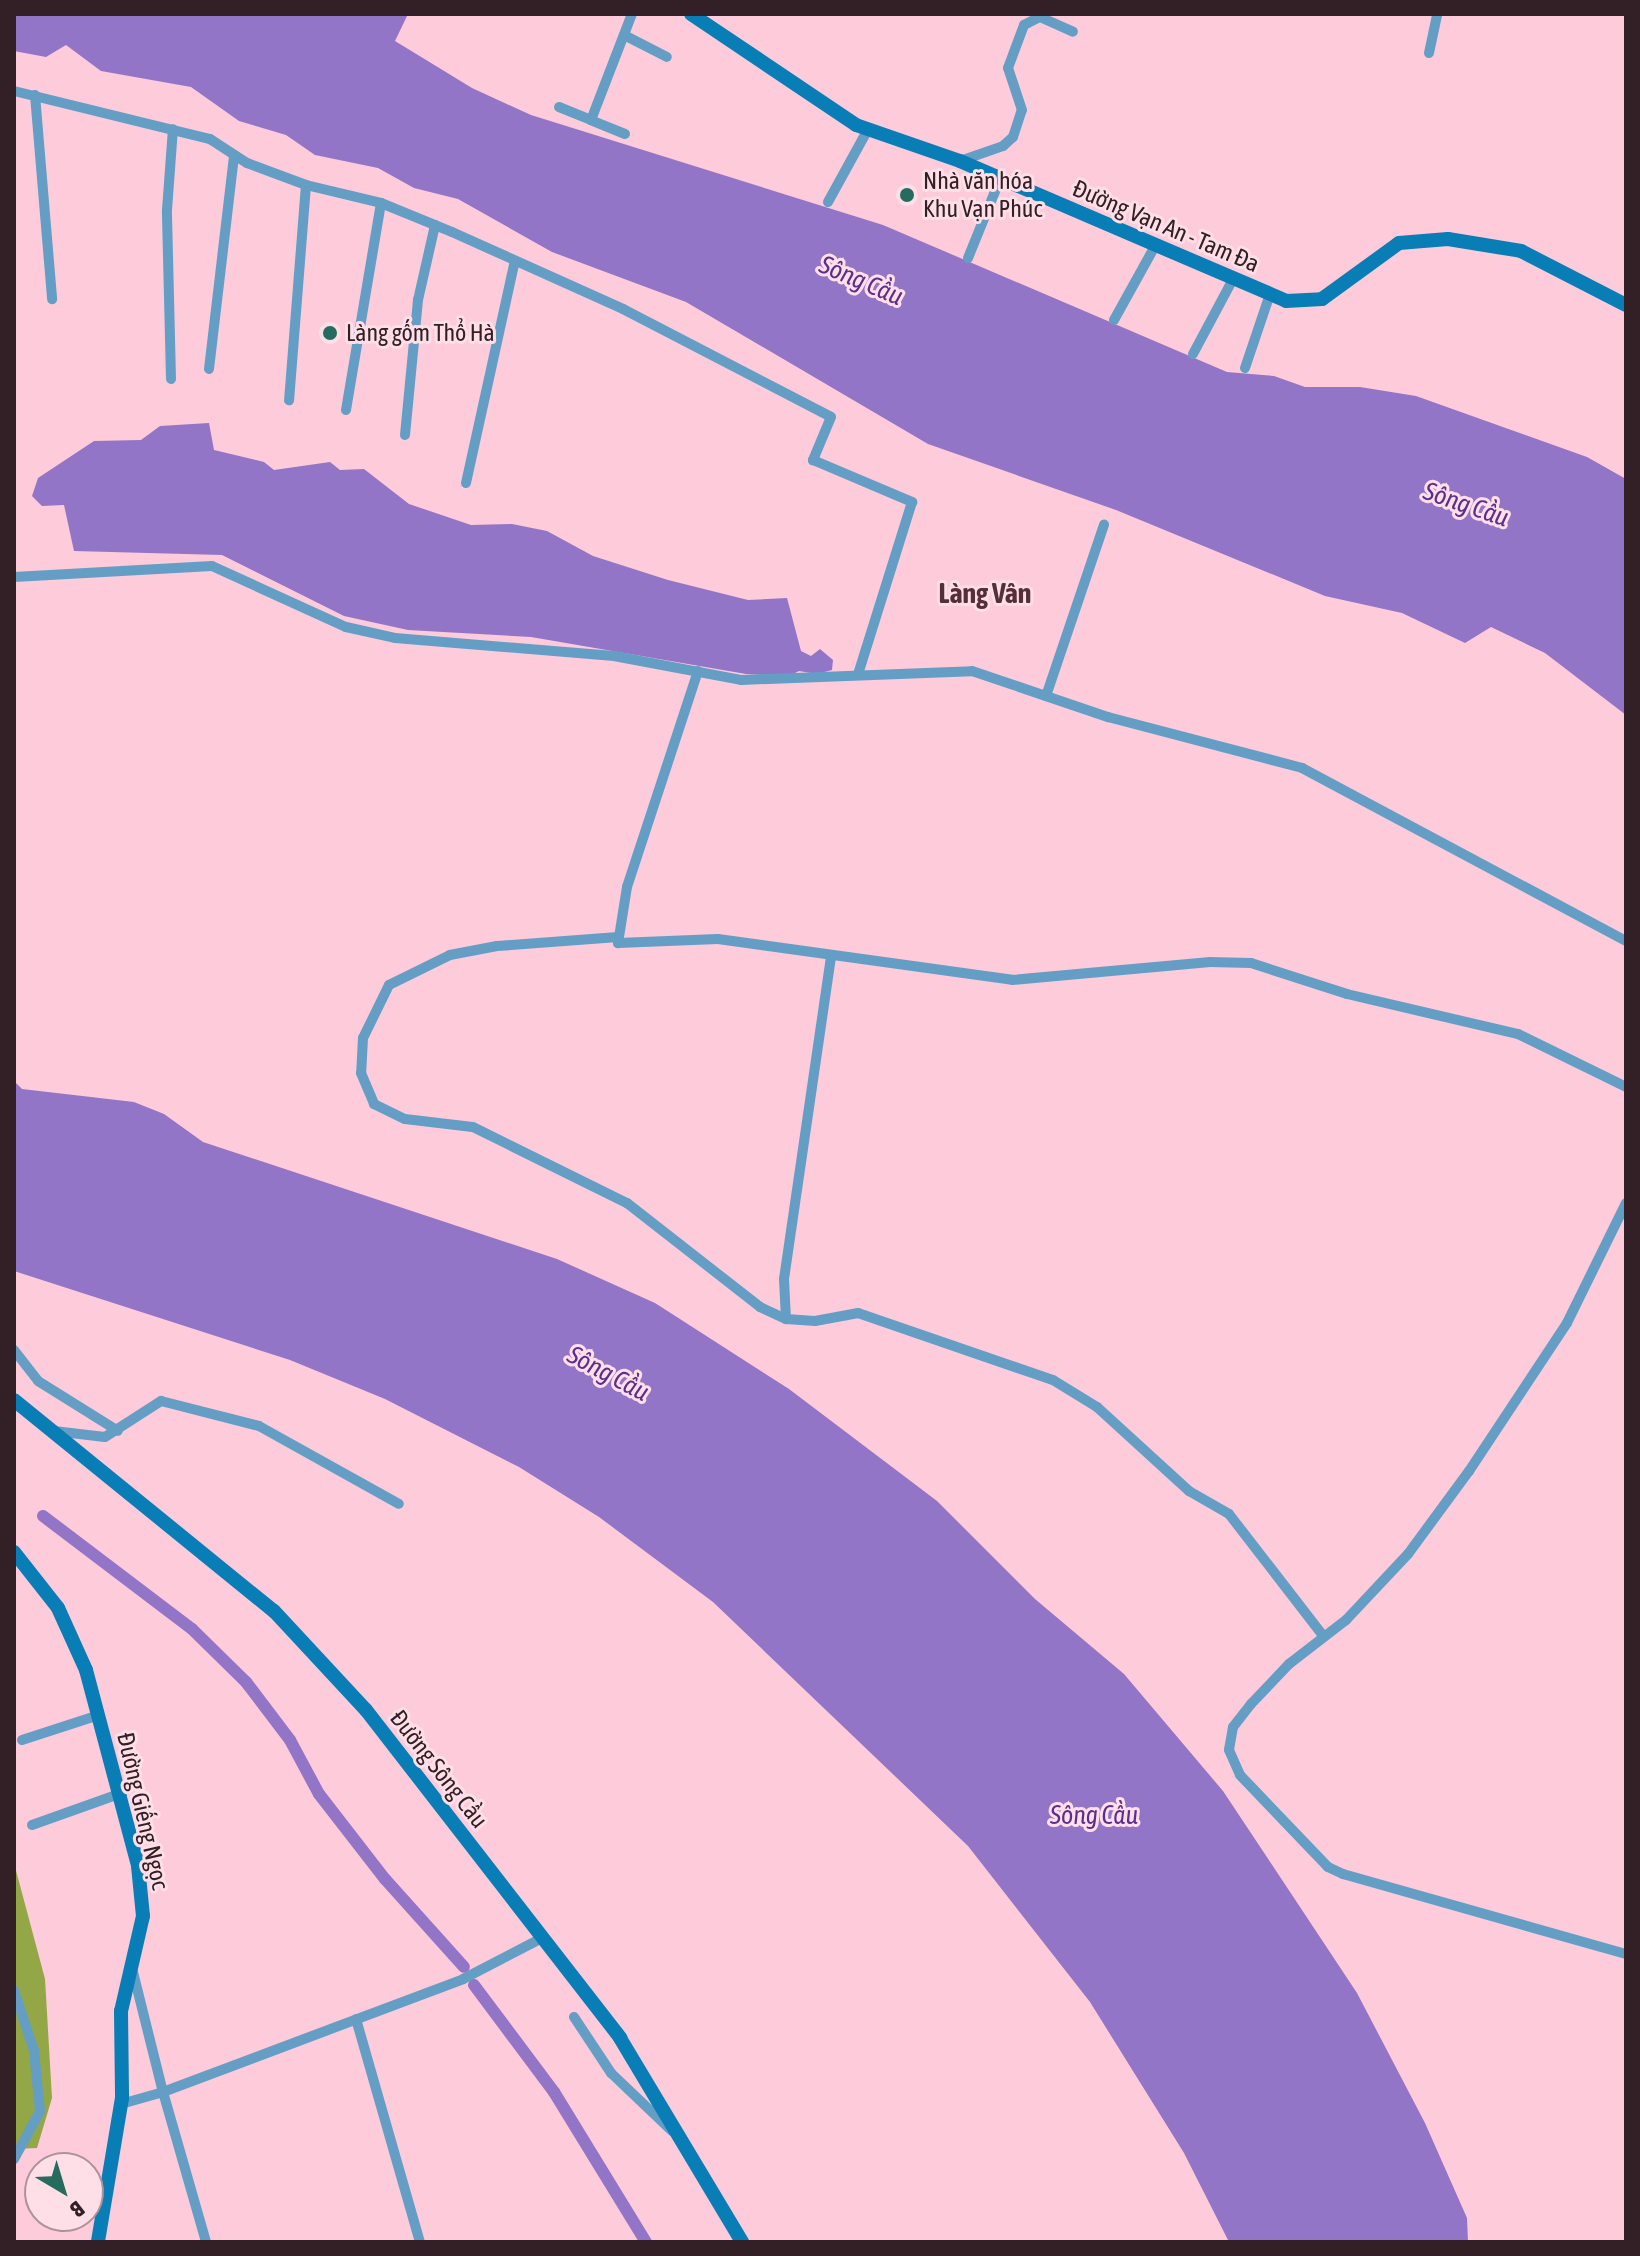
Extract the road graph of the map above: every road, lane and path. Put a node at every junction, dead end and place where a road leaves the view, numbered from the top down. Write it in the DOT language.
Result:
graph roads {
  1 [pos="632,14"];
  2 [pos="691,14"];
  3 [pos="1437,14"];
  4 [pos="1073,32"];
  5 [pos="624,35"];
  6 [pos="1429,53"];
  7 [pos="667,57"];
  8 [pos="14,91"];
  9 [pos="35,95"];
  10 [pos="559,107"];
  11 [pos="591,120"];
  12 [pos="173,129"];
  13 [pos="867,131"];
  14 [pos="625,134"];
  15 [pos="234,155"];
  16 [pos="960,161"];
  17 [pos="1000,179"];
  18 [pos="306,185"];
  19 [pos="828,202"];
  20 [pos="381,203"];
  21 [pos="435,225"];
  22 [pos="1155,246"];
  23 [pos="968,258"];
  24 [pos="514,264"];
  25 [pos="1233,279"];
  26 [pos="1270,294"];
  27 [pos="52,299"];
  28 [pos="1625,303"];
  29 [pos="1114,320"];
  30 [pos="1193,354"];
  31 [pos="1245,368"];
  32 [pos="209,369"];
  33 [pos="171,379"];
  34 [pos="289,400"];
  35 [pos="346,410"];
  36 [pos="405,435"];
  37 [pos="466,483"];
  38 [pos="1104,525"];
  39 [pos="14,577"];
  40 [pos="698,671"];
  41 [pos="858,674"];
  42 [pos="1046,696"];
  43 [pos="618,937"];
  44 [pos="1626,941"];
  45 [pos="831,956"];
  46 [pos="1626,1087"];
  47 [pos="1626,1203"];
  48 [pos="786,1319"];
  49 [pos="14,1350"];
  50 [pos="14,1400"];
  51 [pos="54,1431"];
  52 [pos="118,1431"];
  53 [pos="399,1504"];
  54 [pos="14,1552"];
  55 [pos="1324,1637"];
  56 [pos="99,1715"];
  57 [pos="22,1740"];
  58 [pos="122,1793"];
  59 [pos="32,1825"];
  60 [pos="542,1938"];
  61 [pos="1626,1954"];
  62 [pos="132,1966"];
  63 [pos="14,1990"];
  64 [pos="574,2017"];
  65 [pos="356,2019"];
  66 [pos="163,2092"];
  67 [pos="121,2104"];
  68 [pos="683,2140"];
  69 [pos="14,2159"];
  70 [pos="98,2242"];
  71 [pos="206,2242"];
  72 [pos="420,2242"];
  73 [pos="742,2242"];
  1 -- 5 [label="street"];
  2 -- 13 [label="main road, Đường Vạn An - Tam Đa"];
  3 -- 6 [label="street"];
  4 -- 16 [label="street"];
  5 -- 7 [label="street"];
  5 -- 11 [label="street"];
  8 -- 9 [label="street"];
  9 -- 12 [label="street"];
  9 -- 27 [label="street"];
  10 -- 11 [label="street"];
  11 -- 14 [label="street"];
  12 -- 15 [label="street"];
  12 -- 33 [label="street"];
  13 -- 16 [label="main road, Đường Vạn An - Tam Đa"];
  13 -- 19 [label="street"];
  15 -- 18 [label="street"];
  15 -- 32 [label="street"];
  16 -- 17 [label="main road, Đường Vạn An - Tam Đa"];
  17 -- 22 [label="main road, Đường Vạn An - Tam Đa"];
  17 -- 23 [label="street"];
  18 -- 20 [label="street"];
  18 -- 34 [label="street"];
  20 -- 21 [label="street"];
  20 -- 35 [label="street"];
  21 -- 24 [label="street"];
  21 -- 36 [label="street"];
  22 -- 25 [label="main road, Đường Vạn An - Tam Đa"];
  22 -- 29 [label="street"];
  24 -- 37 [label="street"];
  24 -- 41 [label="street"];
  25 -- 26 [label="main road, Đường Vạn An - Tam Đa"];
  25 -- 30 [label="street"];
  26 -- 28 [label="main road, Đường Vạn An - Tam Đa"];
  26 -- 31 [label="street"];
  38 -- 42 [label="street"];
  39 -- 40 [label="street"];
  40 -- 41 [label="street"];
  40 -- 43 [label="street"];
  41 -- 42 [label="street"];
  42 -- 44 [label="street"];
  43 -- 45 [label="street"];
  43 -- 48 [label="street"];
  45 -- 46 [label="street"];
  45 -- 48 [label="street"];
  47 -- 55 [label="street"];
  48 -- 55 [label="street"];
  49 -- 52 [label="street"];
  50 -- 51 [label="main road, Đường Sông Cầu"];
  51 -- 52 [label="street"];
  51 -- 60 [label="main road, Đường Sông Cầu"];
  52 -- 53 [label="street"];
  54 -- 56 [label="main road, Đường Giếng Ngọc"];
  55 -- 61 [label="street"];
  56 -- 57 [label="street"];
  56 -- 58 [label="main road, Đường Giếng Ngọc"];
  58 -- 59 [label="street"];
  58 -- 62 [label="main road, Đường Giếng Ngọc"];
  60 -- 65 [label="street"];
  60 -- 68 [label="main road, Đường Sông Cầu"];
  62 -- 66 [label="street"];
  62 -- 67 [label="main road, Đường Giếng Ngọc"];
  63 -- 69 [label="street"];
  64 -- 68 [label="street"];
  65 -- 66 [label="street"];
  65 -- 72 [label="street"];
  66 -- 67 [label="street"];
  66 -- 71 [label="street"];
  67 -- 70 [label="main road, Đường Giếng Ngọc"];
  68 -- 73 [label="main road, Đường Sông Cầu"];
}
